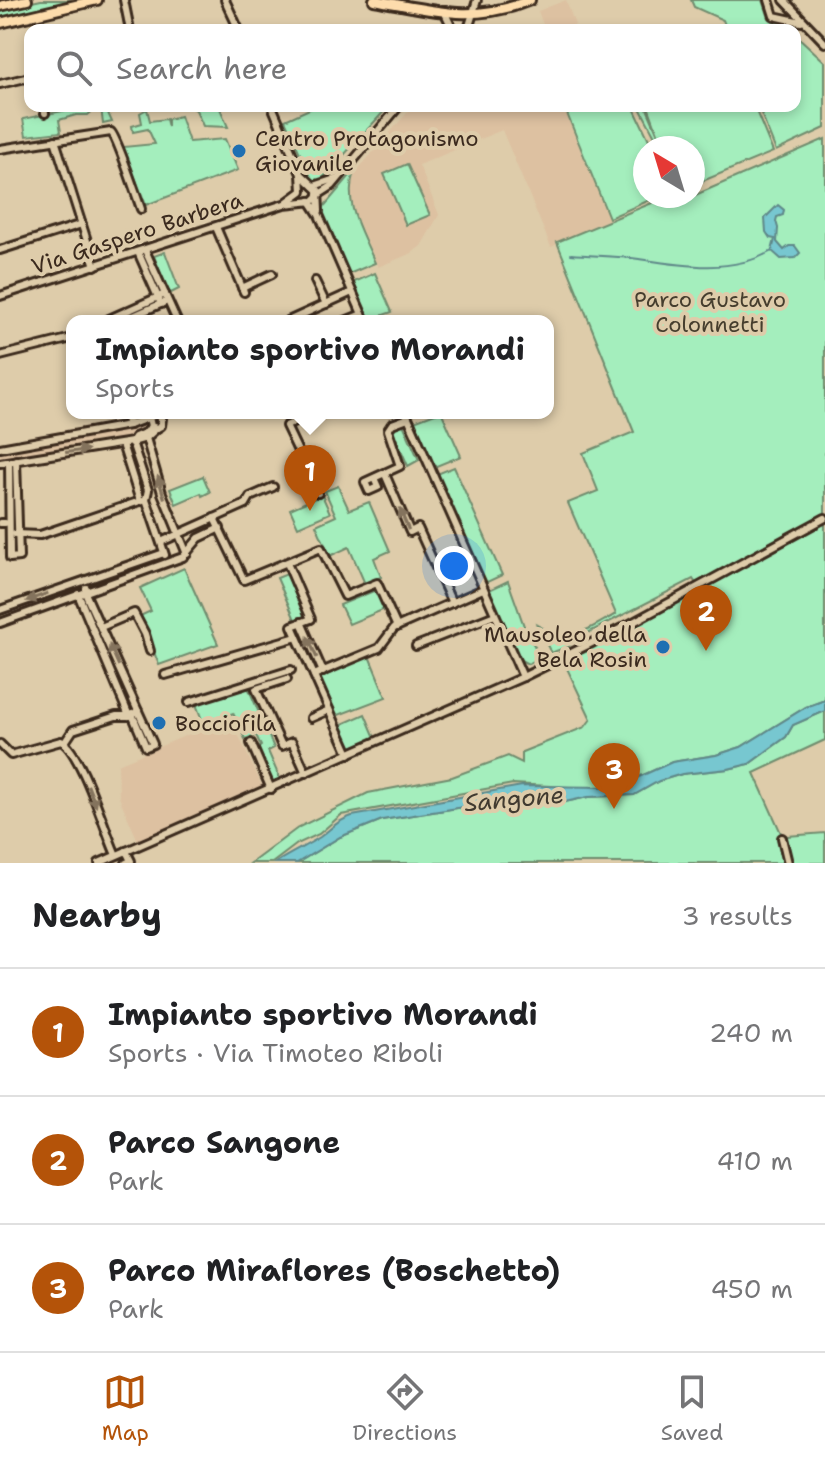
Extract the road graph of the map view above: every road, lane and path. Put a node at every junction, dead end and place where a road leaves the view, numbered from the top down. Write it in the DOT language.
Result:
graph roads {
  1 [pos="27,0"];
  2 [pos="97,0"];
  3 [pos="124,0"];
  4 [pos="225,0"];
  5 [pos="374,0"];
  6 [pos="469,0"];
  7 [pos="477,0"];
  8 [pos="530,0"];
  9 [pos="772,2"];
  10 [pos="789,3"];
  11 [pos="0,6"];
  12 [pos="444,11"];
  13 [pos="472,14"];
  14 [pos="786,16"];
  15 [pos="2,22"];
  16 [pos="804,23"];
  17 [pos="129,24"];
  18 [pos="236,24"];
  19 [pos="450,24"];
  20 [pos="468,24"];
  21 [pos="825,43"];
  22 [pos="24,78"];
  23 [pos="0,84"];
  24 [pos="275,112"];
  25 [pos="394,112"];
  26 [pos="55,140"];
  27 [pos="0,149"];
  28 [pos="301,174"];
  29 [pos="338,177"];
  30 [pos="313,185"];
  31 [pos="302,190"];
  32 [pos="318,196"];
  33 [pos="309,201"];
  34 [pos="284,204"];
  35 [pos="141,209"];
  36 [pos="319,215"];
  37 [pos="82,224"];
  38 [pos="216,227"];
  39 [pos="0,250"];
  40 [pos="142,251"];
  41 [pos="95,266"];
  42 [pos="272,274"];
  43 [pos="315,281"];
  44 [pos="352,292"];
  45 [pos="0,296"];
  46 [pos="163,299"];
  47 [pos="326,304"];
  48 [pos="120,315"];
  49 [pos="133,315"];
  50 [pos="173,315"];
  51 [pos="310,315"];
  52 [pos="363,315"];
  53 [pos="66,340"];
  54 [pos="0,356"];
  55 [pos="127,419"];
  56 [pos="302,419"];
  57 [pos="401,419"];
  58 [pos="409,419"];
  59 [pos="151,422"];
  60 [pos="129,425"];
  61 [pos="146,438"];
  62 [pos="132,442"];
  63 [pos="122,444"];
  64 [pos="0,448"];
  65 [pos="12,461"];
  66 [pos="0,463"];
  67 [pos="385,474"];
  68 [pos="374,478"];
  69 [pos="273,487"];
  70 [pos="318,493"];
  71 [pos="143,500"];
  72 [pos="214,518"];
  73 [pos="825,518"];
  74 [pos="220,528"];
  75 [pos="177,536"];
  76 [pos="161,542"];
  77 [pos="164,553"];
  78 [pos="187,554"];
  79 [pos="169,562"];
  80 [pos="287,563"];
  81 [pos="84,587"];
  82 [pos="483,589"];
  83 [pos="76,590"];
  84 [pos="452,603"];
  85 [pos="0,610"];
  86 [pos="495,615"];
  87 [pos="301,622"];
  88 [pos="0,623"];
  89 [pos="101,627"];
  90 [pos="397,627"];
  91 [pos="297,637"];
  92 [pos="416,646"];
  93 [pos="150,651"];
  94 [pos="291,670"];
  95 [pos="323,672"];
  96 [pos="165,675"];
  97 [pos="314,675"];
  98 [pos="524,676"];
  99 [pos="287,679"];
  100 [pos="189,702"];
  101 [pos="329,710"];
  102 [pos="133,714"];
  103 [pos="311,718"];
  104 [pos="65,742"];
  105 [pos="251,743"];
  106 [pos="0,744"];
  107 [pos="349,754"];
  108 [pos="306,773"];
  109 [pos="271,789"];
  110 [pos="782,838"];
  111 [pos="126,851"];
  112 [pos="116,855"];
  113 [pos="110,861"];
  114 [pos="99,863"];
  115 [pos="126,863"];
  116 [pos="788,863"];
  1 -- 11 [label="main road"];
  2 -- 15 [label="main road"];
  3 -- 17 [label="street"];
  4 -- 18 [label="street"];
  5 -- 12 [label="main road"];
  6 -- 13 [label="street"];
  7 -- 13 [label="street"];
  8 -- 13 [label="main road"];
  9 -- 14 [label="street"];
  10 -- 14 [label="street"];
  10 -- 16 [label="street"];
  12 -- 13 [label="main road"];
  12 -- 19 [label="street"];
  13 -- 20 [label="street"];
  14 -- 16 [label="street"];
  16 -- 21 [label="street"];
  22 -- 23 [label="street"];
  24 -- 28 [label="street"];
  25 -- 29 [label="street"];
  26 -- 27 [label="street"];
  26 -- 35 [label="street"];
  26 -- 37 [label="street"];
  28 -- 30 [label="street"];
  28 -- 31 [label="street"];
  29 -- 30 [label="street, Via Gaspero Barbera"];
  29 -- 32 [label="street"];
  30 -- 31 [label="street, Via Gaspero Barbera"];
  30 -- 32 [label="street"];
  31 -- 33 [label="street"];
  31 -- 34 [label="street, Via Gaspero Barbera"];
  32 -- 33 [label="street"];
  32 -- 36 [label="street"];
  33 -- 34 [label="street, Via Gaspero Barbera"];
  33 -- 36 [label="street"];
  34 -- 38 [label="street, Via Gaspero Barbera"];
  36 -- 44 [label="street"];
  37 -- 39 [label="street"];
  37 -- 41 [label="street"];
  38 -- 40 [label="street, Via Gaspero Barbera"];
  38 -- 42 [label="street"];
  40 -- 41 [label="street, Via Gaspero Barbera"];
  40 -- 46 [label="street"];
  41 -- 45 [label="street, Via Gaspero Barbera"];
  43 -- 47 [label="street"];
  44 -- 47 [label="street"];
  44 -- 52 [label="street"];
  46 -- 48 [label="street"];
  46 -- 49 [label="street"];
  46 -- 50 [label="street"];
  47 -- 51 [label="street"];
  53 -- 54 [label="street"];
  55 -- 60 [label="street"];
  56 -- 70 [label="street"];
  57 -- 67 [label="street"];
  58 -- 82 [label="street"];
  59 -- 60 [label="street"];
  59 -- 61 [label="street"];
  59 -- 62 [label="street"];
  60 -- 64 [label="street"];
  61 -- 62 [label="street"];
  75 -- 61 [label="street, one-way"];
  62 -- 63 [label="street"];
  62 -- 71 [label="street"];
  65 -- 63 [label="street, one-way"];
  63 -- 71 [label="street"];
  65 -- 66 [label="street"];
  65 -- 71 [label="street"];
  67 -- 68 [label="street"];
  84 -- 67 [label="street, one-way"];
  69 -- 72 [label="street"];
  71 -- 76 [label="street"];
  72 -- 74 [label="street"];
  72 -- 75 [label="street"];
  73 -- 98 [label="street"];
  74 -- 78 [label="street"];
  74 -- 80 [label="street"];
  75 -- 76 [label="street"];
  75 -- 78 [label="street"];
  76 -- 77 [label="street"];
  77 -- 79 [label="street"];
  77 -- 81 [label="street"];
  78 -- 79 [label="street"];
  79 -- 81 [label="street"];
  80 -- 87 [label="street"];
  80 -- 90 [label="street"];
  81 -- 83 [label="street"];
  81 -- 89 [label="street"];
  82 -- 84 [label="street"];
  82 -- 86 [label="street"];
  83 -- 85 [label="street, one-way"];
  83 -- 88 [label="street"];
  83 -- 102 [label="street"];
  84 -- 90 [label="street"];
  86 -- 92 [label="street"];
  86 -- 98 [label="street"];
  87 -- 91 [label="street"];
  95 -- 87 [label="street, one-way"];
  89 -- 93 [label="street"];
  102 -- 89 [label="street, one-way"];
  90 -- 95 [label="street"];
  91 -- 96 [label="street"];
  91 -- 97 [label="street"];
  94 -- 100 [label="street"];
  95 -- 97 [label="street"];
  97 -- 101 [label="street"];
  98 -- 107 [label="street"];
  99 -- 108 [label="street"];
  101 -- 103 [label="street"];
  101 -- 107 [label="street"];
  102 -- 102 [label="street"];
  102 -- 104 [label="street"];
  104 -- 106 [label="street"];
  104 -- 112 [label="street, one-way"];
  105 -- 109 [label="street"];
  107 -- 108 [label="street"];
  108 -- 109 [label="street"];
  109 -- 111 [label="street"];
  110 -- 116 [label="street"];
  111 -- 112 [label="street"];
  111 -- 115 [label="street"];
  112 -- 113 [label="street"];
  113 -- 114 [label="street"];
}
